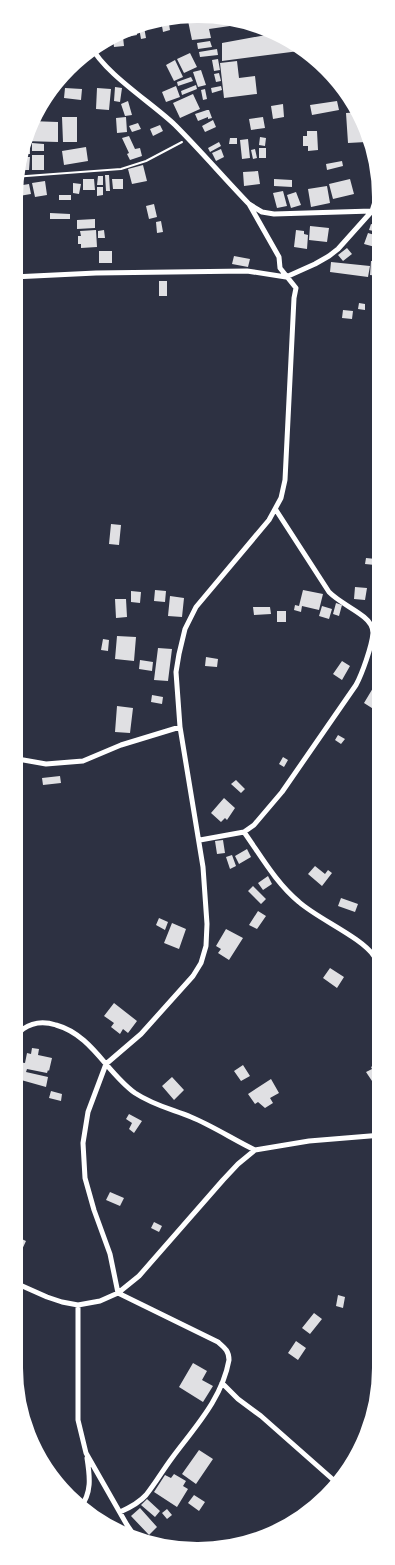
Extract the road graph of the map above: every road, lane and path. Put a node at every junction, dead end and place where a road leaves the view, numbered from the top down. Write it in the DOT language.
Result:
graph roads {
  1 [pos="95,53"];
  2 [pos="188,139"];
  3 [pos="22,176"];
  4 [pos="375,202"];
  5 [pos="249,204"];
  6 [pos="372,211"];
  7 [pos="375,212"];
  8 [pos="20,277"];
  9 [pos="286,277"];
  10 [pos="276,510"];
  11 [pos="180,727"];
  12 [pos="20,759"];
  13 [pos="244,832"];
  14 [pos="200,840"];
  15 [pos="375,958"];
  16 [pos="20,1033"];
  17 [pos="106,1064"];
  18 [pos="375,1135"];
  19 [pos="255,1150"];
  20 [pos="20,1285"];
  21 [pos="118,1293"];
  22 [pos="78,1305"];
  23 [pos="222,1383"];
  24 [pos="86,1454"];
  25 [pos="334,1481"];
  26 [pos="83,1503"];
  27 [pos="120,1512"];
  28 [pos="133,1532"];
  1 -- 2 [label="street"];
  2 -- 3 [label="path"];
  2 -- 5 [label="street"];
  4 -- 6 [label="street"];
  5 -- 6 [label="street"];
  5 -- 9 [label="street"];
  6 -- 7 [label="street"];
  6 -- 9 [label="street"];
  8 -- 9 [label="street"];
  9 -- 10 [label="street"];
  10 -- 11 [label="street"];
  10 -- 13 [label="street"];
  11 -- 12 [label="street"];
  11 -- 14 [label="street"];
  13 -- 14 [label="street"];
  13 -- 15 [label="street"];
  14 -- 17 [label="street"];
  16 -- 17 [label="street"];
  17 -- 19 [label="street"];
  17 -- 21 [label="street"];
  18 -- 19 [label="street"];
  19 -- 21 [label="street"];
  20 -- 22 [label="street"];
  21 -- 22 [label="street"];
  21 -- 23 [label="street"];
  22 -- 24 [label="street"];
  23 -- 25 [label="street"];
  23 -- 27 [label="street"];
  24 -- 26 [label="street"];
  24 -- 27 [label="street"];
  27 -- 28 [label="street"];
}
